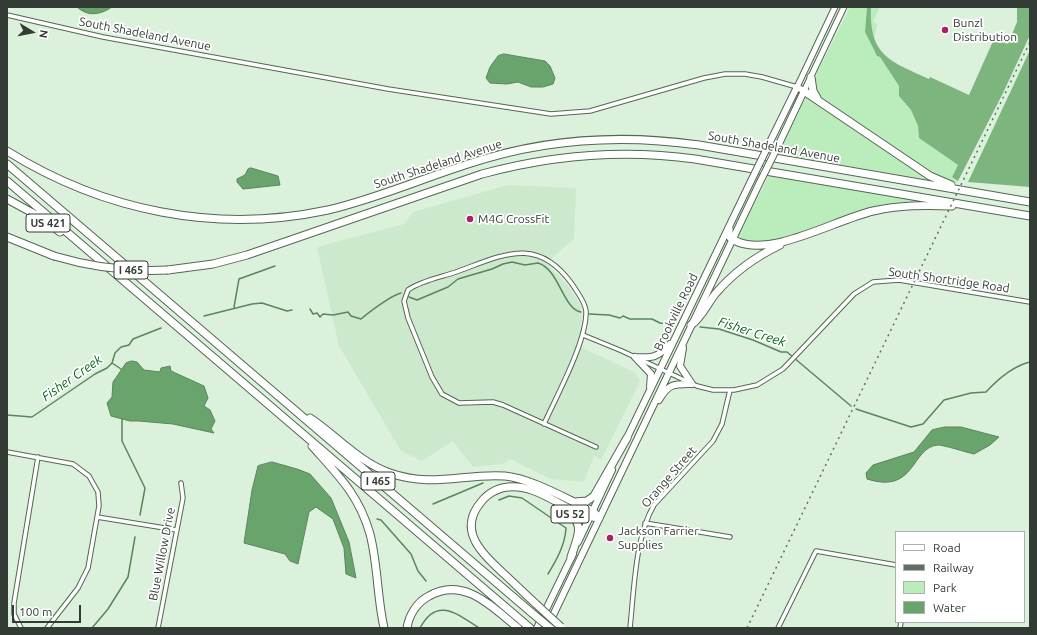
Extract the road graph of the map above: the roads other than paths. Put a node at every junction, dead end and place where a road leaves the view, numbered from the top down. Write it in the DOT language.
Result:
graph roads {
  1 [pos="835,7"];
  2 [pos="844,7"];
  3 [pos="7,15"];
  4 [pos="811,77"];
  5 [pos="797,87"];
  6 [pos="804,91"];
  7 [pos="820,101"];
  8 [pos="7,151"];
  9 [pos="7,164"];
  10 [pos="7,181"];
  11 [pos="984,194"];
  12 [pos="7,199"];
  13 [pos="1030,202"];
  14 [pos="986,209"];
  15 [pos="1030,216"];
  16 [pos="729,228"];
  17 [pos="7,237"];
  18 [pos="796,237"];
  19 [pos="733,240"];
  20 [pos="86,250"];
  21 [pos="1030,302"];
  22 [pos="691,325"];
  23 [pos="583,335"];
  24 [pos="676,337"];
  25 [pos="683,343"];
  26 [pos="635,357"];
  27 [pos="661,369"];
  28 [pos="668,372"];
  29 [pos="692,384"];
  30 [pos="730,390"];
  31 [pos="647,398"];
  32 [pos="289,403"];
  33 [pos="650,411"];
  34 [pos="544,424"];
  35 [pos="299,432"];
  36 [pos="627,438"];
  37 [pos="596,447"];
  38 [pos="7,452"];
  39 [pos="38,457"];
  40 [pos="181,483"];
  41 [pos="528,490"];
  42 [pos="570,501"];
  43 [pos="591,514"];
  44 [pos="97,517"];
  45 [pos="598,518"];
  46 [pos="645,523"];
  47 [pos="177,530"];
  48 [pos="730,537"];
  49 [pos="571,557"];
  50 [pos="895,565"];
  51 [pos="528,626"];
  52 [pos="21,628"];
  53 [pos="47,628"];
  54 [pos="158,628"];
  55 [pos="384,628"];
  56 [pos="406,628"];
  57 [pos="518,628"];
  58 [pos="537,628"];
  59 [pos="547,628"];
  60 [pos="550,628"];
  61 [pos="562,628"];
  62 [pos="630,628"];
  63 [pos="778,628"];
  1 -- 5 [label="main road, Brookville Road"];
  2 -- 4 [label="main road, Brookville Road"];
  3 -- 5 [label="street, South Shadeland Avenue"];
  4 -- 6 [label="main road, Brookville Road"];
  4 -- 7 [label="highway"];
  5 -- 6 [label="main road"];
  5 -- 16 [label="main road, Brookville Road, bridge"];
  6 -- 7 [label="highway"];
  6 -- 19 [label="main road, Brookville Road, bridge"];
  7 -- 11 [label="highway"];
  8 -- 11 [label="highway, South Shadeland Avenue"];
  9 -- 32 [label="highway, I 465"];
  10 -- 20 [label="highway, I 465"];
  11 -- 13 [label="highway, South Shadeland Avenue"];
  12 -- 20 [label="highway, US 421"];
  14 -- 15 [label="highway, South Shadeland Avenue"];
  14 -- 17 [label="highway, South Shadeland Avenue, bridge"];
  14 -- 18 [label="highway"];
  16 -- 19 [label="highway"];
  16 -- 24 [label="main road, Brookville Road"];
  18 -- 19 [label="highway"];
  18 -- 22 [label="highway"];
  19 -- 22 [label="main road, Brookville Road"];
  20 -- 35 [label="highway, I 465"];
  21 -- 30 [label="street, South Shortridge Road"];
  22 -- 25 [label="main road, Brookville Road"];
  23 -- 26 [label="street, South Shortridge Road"];
  23 -- 34 [label="street"];
  23 -- 34 [label="street"];
  24 -- 26 [label="main road"];
  24 -- 27 [label="main road, Brookville Road"];
  25 -- 28 [label="main road, Brookville Road"];
  25 -- 29 [label="main road"];
  26 -- 27 [label="street, South Shortridge Road"];
  26 -- 31 [label="main road"];
  27 -- 28 [label="street, South Shortridge Road"];
  27 -- 31 [label="main road, Brookville Road"];
  28 -- 29 [label="street, South Shortridge Road"];
  28 -- 33 [label="main road, Brookville Road"];
  29 -- 30 [label="street, South Shortridge Road"];
  29 -- 33 [label="main road"];
  30 -- 46 [label="street, Orange Street"];
  31 -- 36 [label="main road, Brookville Road"];
  32 -- 42 [label="highway"];
  32 -- 60 [label="highway, I 465, bridge"];
  33 -- 45 [label="main road, Brookville Road"];
  34 -- 37 [label="street"];
  35 -- 51 [label="highway, I 465"];
  35 -- 55 [label="highway"];
  36 -- 42 [label="highway"];
  36 -- 43 [label="main road, Brookville Road"];
  38 -- 39 [label="street"];
  39 -- 44 [label="street"];
  39 -- 52 [label="street"];
  40 -- 47 [label="street, Blue Willow Drive"];
  41 -- 43 [label="highway"];
  41 -- 49 [label="highway, US 52"];
  41 -- 61 [label="highway, US 52, bridge"];
  42 -- 43 [label="highway"];
  43 -- 45 [label="highway"];
  43 -- 49 [label="main road, Brookville Road"];
  44 -- 47 [label="street"];
  44 -- 53 [label="street"];
  45 -- 59 [label="main road, Brookville Road"];
  46 -- 48 [label="street"];
  46 -- 62 [label="street, Orange Street"];
  47 -- 54 [label="street, Blue Willow Drive"];
  49 -- 58 [label="main road, Brookville Road / US 52"];
  50 -- 63 [label="street"];
  56 -- 57 [label="highway"];
}
